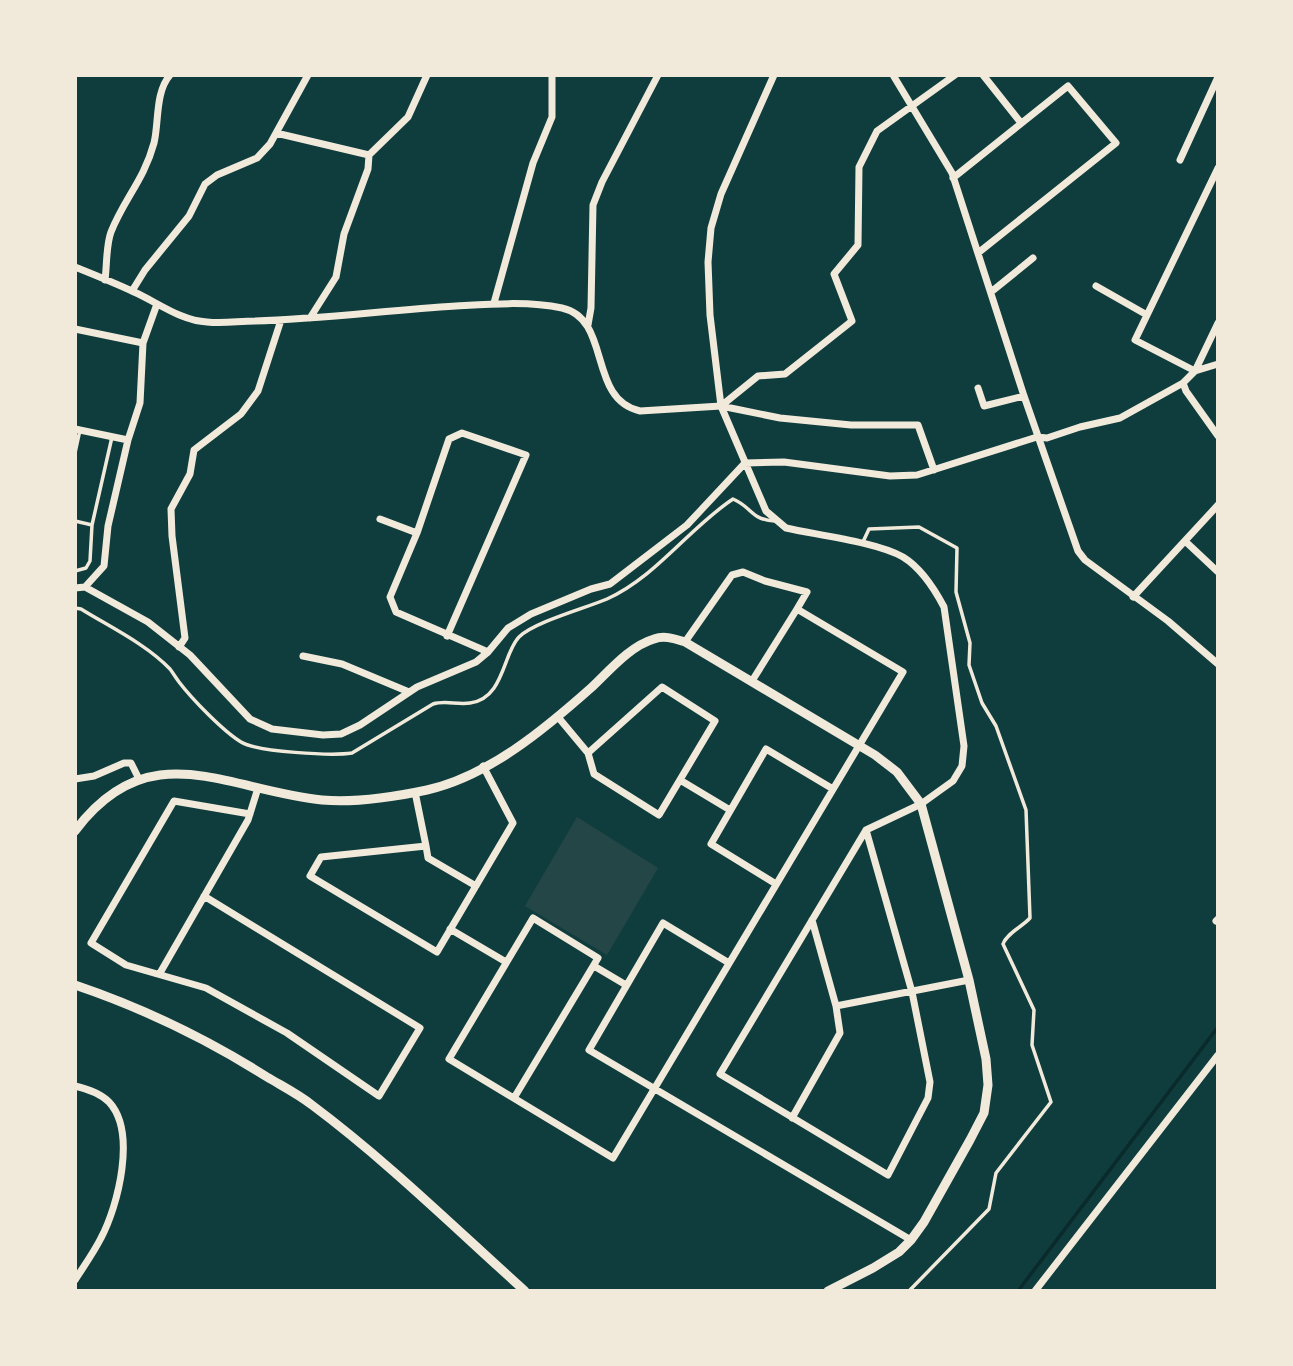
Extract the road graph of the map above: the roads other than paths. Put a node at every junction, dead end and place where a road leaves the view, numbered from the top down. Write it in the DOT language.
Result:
graph roads {
  1 [pos="170,75"];
  2 [pos="308,75"];
  3 [pos="427,75"];
  4 [pos="552,75"];
  5 [pos="657,75"];
  6 [pos="774,75"];
  7 [pos="893,75"];
  8 [pos="955,75"];
  9 [pos="983,75"];
  10 [pos="1218,77"];
  11 [pos="912,108"];
  12 [pos="1021,122"];
  13 [pos="276,133"];
  14 [pos="369,155"];
  15 [pos="1180,160"];
  16 [pos="1218,167"];
  17 [pos="953,178"];
  18 [pos="978,253"];
  19 [pos="1033,258"];
  20 [pos="75,267"];
  21 [pos="105,280"];
  22 [pos="1096,286"];
  23 [pos="132,291"];
  24 [pos="991,292"];
  25 [pos="494,303"];
  26 [pos="157,304"];
  27 [pos="1147,315"];
  28 [pos="310,318"];
  29 [pos="281,320"];
  30 [pos="1218,323"];
  31 [pos="588,325"];
  32 [pos="75,329"];
  33 [pos="143,343"];
  34 [pos="1218,364"];
  35 [pos="1195,371"];
  36 [pos="1183,383"];
  37 [pos="978,388"];
  38 [pos="1024,396"];
  39 [pos="721,407"];
  40 [pos="78,430"];
  41 [pos="1218,436"];
  42 [pos="112,437"];
  43 [pos="1037,437"];
  44 [pos="128,440"];
  45 [pos="75,453"];
  46 [pos="745,463"];
  47 [pos="934,470"];
  48 [pos="1218,505"];
  49 [pos="380,519"];
  50 [pos="75,521"];
  51 [pos="775,521"];
  52 [pos="92,524"];
  53 [pos="417,533"];
  54 [pos="1185,541"];
  55 [pos="862,544"];
  56 [pos="75,571"];
  57 [pos="1218,572"];
  58 [pos="85,587"];
  59 [pos="75,588"];
  60 [pos="1133,597"];
  61 [pos="75,608"];
  62 [pos="797,609"];
  63 [pos="447,636"];
  64 [pos="685,642"];
  65 [pos="179,647"];
  66 [pos="488,652"];
  67 [pos="303,656"];
  68 [pos="1218,664"];
  69 [pos="752,681"];
  70 [pos="409,692"];
  71 [pos="558,717"];
  72 [pos="859,746"];
  73 [pos="588,753"];
  74 [pos="483,766"];
  75 [pos="76,778"];
  76 [pos="139,779"];
  77 [pos="680,780"];
  78 [pos="258,788"];
  79 [pos="833,789"];
  80 [pos="415,792"];
  81 [pos="921,804"];
  82 [pos="730,810"];
  83 [pos="250,814"];
  84 [pos="866,830"];
  85 [pos="75,831"];
  86 [pos="426,846"];
  87 [pos="776,884"];
  88 [pos="476,886"];
  89 [pos="204,896"];
  90 [pos="812,920"];
  91 [pos="450,929"];
  92 [pos="506,962"];
  93 [pos="729,963"];
  94 [pos="594,966"];
  95 [pos="160,973"];
  96 [pos="969,980"];
  97 [pos="75,985"];
  98 [pos="626,985"];
  99 [pos="912,992"];
  100 [pos="836,1006"];
  101 [pos="1218,1055"];
  102 [pos="75,1086"];
  103 [pos="654,1088"];
  104 [pos="514,1098"];
  105 [pos="792,1118"];
  106 [pos="911,1240"];
  107 [pos="75,1280"];
  108 [pos="1039,1290"];
  109 [pos="525,1291"];
  110 [pos="828,1291"];
  111 [pos="909,1291"];
  1 -- 21 [label="street"];
  2 -- 13 [label="street"];
  3 -- 14 [label="street"];
  4 -- 25 [label="street"];
  5 -- 31 [label="street"];
  6 -- 39 [label="street"];
  7 -- 11 [label="street"];
  8 -- 11 [label="street"];
  9 -- 12 [label="street"];
  10 -- 15 [label="street"];
  11 -- 17 [label="street"];
  11 -- 39 [label="street"];
  12 -- 17 [label="street"];
  12 -- 18 [label="street"];
  13 -- 14 [label="street"];
  13 -- 23 [label="street"];
  14 -- 28 [label="street"];
  16 -- 27 [label="street"];
  17 -- 18 [label="street"];
  18 -- 24 [label="street"];
  19 -- 24 [label="street"];
  20 -- 21 [label="street"];
  21 -- 23 [label="street"];
  22 -- 27 [label="street"];
  23 -- 26 [label="street"];
  24 -- 38 [label="street"];
  25 -- 28 [label="street"];
  25 -- 31 [label="street"];
  26 -- 29 [label="street"];
  26 -- 33 [label="street"];
  27 -- 35 [label="street"];
  28 -- 29 [label="street"];
  29 -- 65 [label="street"];
  30 -- 35 [label="street"];
  31 -- 39 [label="street"];
  32 -- 33 [label="street"];
  33 -- 44 [label="street"];
  34 -- 35 [label="street"];
  35 -- 36 [label="street"];
  36 -- 41 [label="street"];
  36 -- 43 [label="street"];
  37 -- 38 [label="street"];
  38 -- 43 [label="street"];
  39 -- 46 [label="street"];
  39 -- 47 [label="street"];
  40 -- 42 [label="street"];
  40 -- 45 [label="lane"];
  42 -- 44 [label="street"];
  42 -- 52 [label="lane"];
  43 -- 47 [label="street"];
  43 -- 60 [label="street"];
  44 -- 58 [label="street"];
  46 -- 47 [label="street"];
  46 -- 51 [label="street"];
  46 -- 66 [label="street"];
  48 -- 54 [label="street"];
  49 -- 53 [label="street"];
  50 -- 52 [label="lane"];
  51 -- 55 [label="street"];
  51 -- 61 [label="lane"];
  52 -- 56 [label="lane"];
  53 -- 63 [label="street"];
  53 -- 63 [label="street"];
  54 -- 57 [label="street"];
  54 -- 60 [label="street"];
  55 -- 81 [label="street"];
  55 -- 111 [label="lane"];
  58 -- 59 [label="street"];
  58 -- 65 [label="street"];
  60 -- 68 [label="street"];
  62 -- 64 [label="street"];
  62 -- 69 [label="street"];
  62 -- 72 [label="street"];
  63 -- 66 [label="street"];
  64 -- 69 [label="street"];
  64 -- 71 [label="street"];
  65 -- 70 [label="street"];
  66 -- 70 [label="street"];
  67 -- 70 [label="street"];
  69 -- 72 [label="street"];
  71 -- 73 [label="street"];
  71 -- 74 [label="street"];
  72 -- 79 [label="street"];
  72 -- 81 [label="street"];
  73 -- 77 [label="street"];
  73 -- 77 [label="street"];
  74 -- 80 [label="street"];
  74 -- 88 [label="street"];
  75 -- 76 [label="street"];
  76 -- 78 [label="street"];
  76 -- 85 [label="street"];
  77 -- 82 [label="street"];
  78 -- 80 [label="street"];
  78 -- 83 [label="street"];
  79 -- 82 [label="street"];
  79 -- 87 [label="street"];
  80 -- 86 [label="street"];
  81 -- 84 [label="street"];
  81 -- 96 [label="street"];
  82 -- 87 [label="street"];
  83 -- 89 [label="street"];
  83 -- 95 [label="street"];
  84 -- 90 [label="street"];
  84 -- 99 [label="street"];
  86 -- 88 [label="street"];
  86 -- 91 [label="street"];
  87 -- 93 [label="street"];
  88 -- 91 [label="street"];
  89 -- 95 [label="street"];
  89 -- 95 [label="street"];
  90 -- 100 [label="street"];
  90 -- 105 [label="street"];
  91 -- 92 [label="street"];
  92 -- 94 [label="street"];
  92 -- 104 [label="street"];
  93 -- 98 [label="street"];
  93 -- 103 [label="street"];
  94 -- 98 [label="street"];
  94 -- 104 [label="street"];
  96 -- 99 [label="street"];
  96 -- 106 [label="street"];
  97 -- 109 [label="street"];
  98 -- 103 [label="street"];
  99 -- 100 [label="street"];
  99 -- 105 [label="street"];
  100 -- 105 [label="street"];
  101 -- 108 [label="street"];
  102 -- 107 [label="street"];
  103 -- 104 [label="street"];
  103 -- 106 [label="street"];
  106 -- 110 [label="street"];
}
